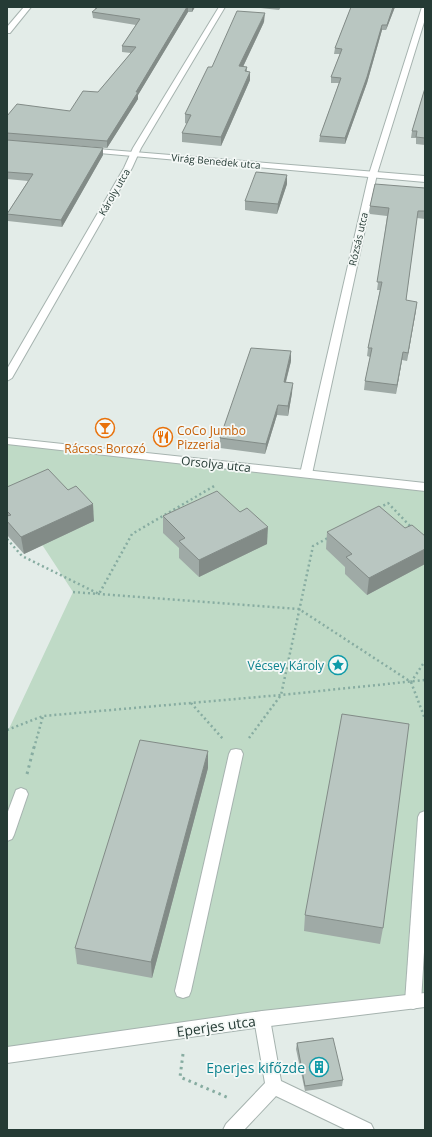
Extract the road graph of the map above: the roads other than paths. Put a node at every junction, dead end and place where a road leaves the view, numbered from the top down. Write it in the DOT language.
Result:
graph roads {
  1 [pos="28,7"];
  2 [pos="222,7"];
  3 [pos="425,8"];
  4 [pos="7,31"];
  5 [pos="77,149"];
  6 [pos="134,154"];
  7 [pos="373,174"];
  8 [pos="425,179"];
  9 [pos="7,378"];
  10 [pos="7,441"];
  11 [pos="306,474"];
  12 [pos="425,487"];
  13 [pos="236,754"];
  14 [pos="22,794"];
  15 [pos="425,817"];
  16 [pos="7,835"];
  17 [pos="183,991"];
  18 [pos="419,1001"];
  19 [pos="262,1020"];
  20 [pos="7,1055"];
  21 [pos="274,1086"];
  22 [pos="232,1130"];
  23 [pos="365,1130"];
  1 -- 4 [label="street"];
  2 -- 6 [label="street, Károly utca"];
  3 -- 7 [label="street, Rózsás utca"];
  5 -- 6 [label="street, Virág Benedek utca"];
  6 -- 7 [label="street, Virág Benedek utca"];
  6 -- 9 [label="street, Károly utca"];
  7 -- 8 [label="street, Virág Benedek utca"];
  7 -- 11 [label="street, Rózsás utca"];
  10 -- 11 [label="street, Orsolya utca"];
  11 -- 12 [label="street, Orsolya utca"];
  13 -- 17 [label="street"];
  14 -- 16 [label="street"];
  15 -- 18 [label="street"];
  18 -- 19 [label="street, Eperjes utca"];
  19 -- 20 [label="street, Eperjes utca"];
  19 -- 21 [label="street"];
  21 -- 22 [label="street"];
  21 -- 23 [label="street"];
}
